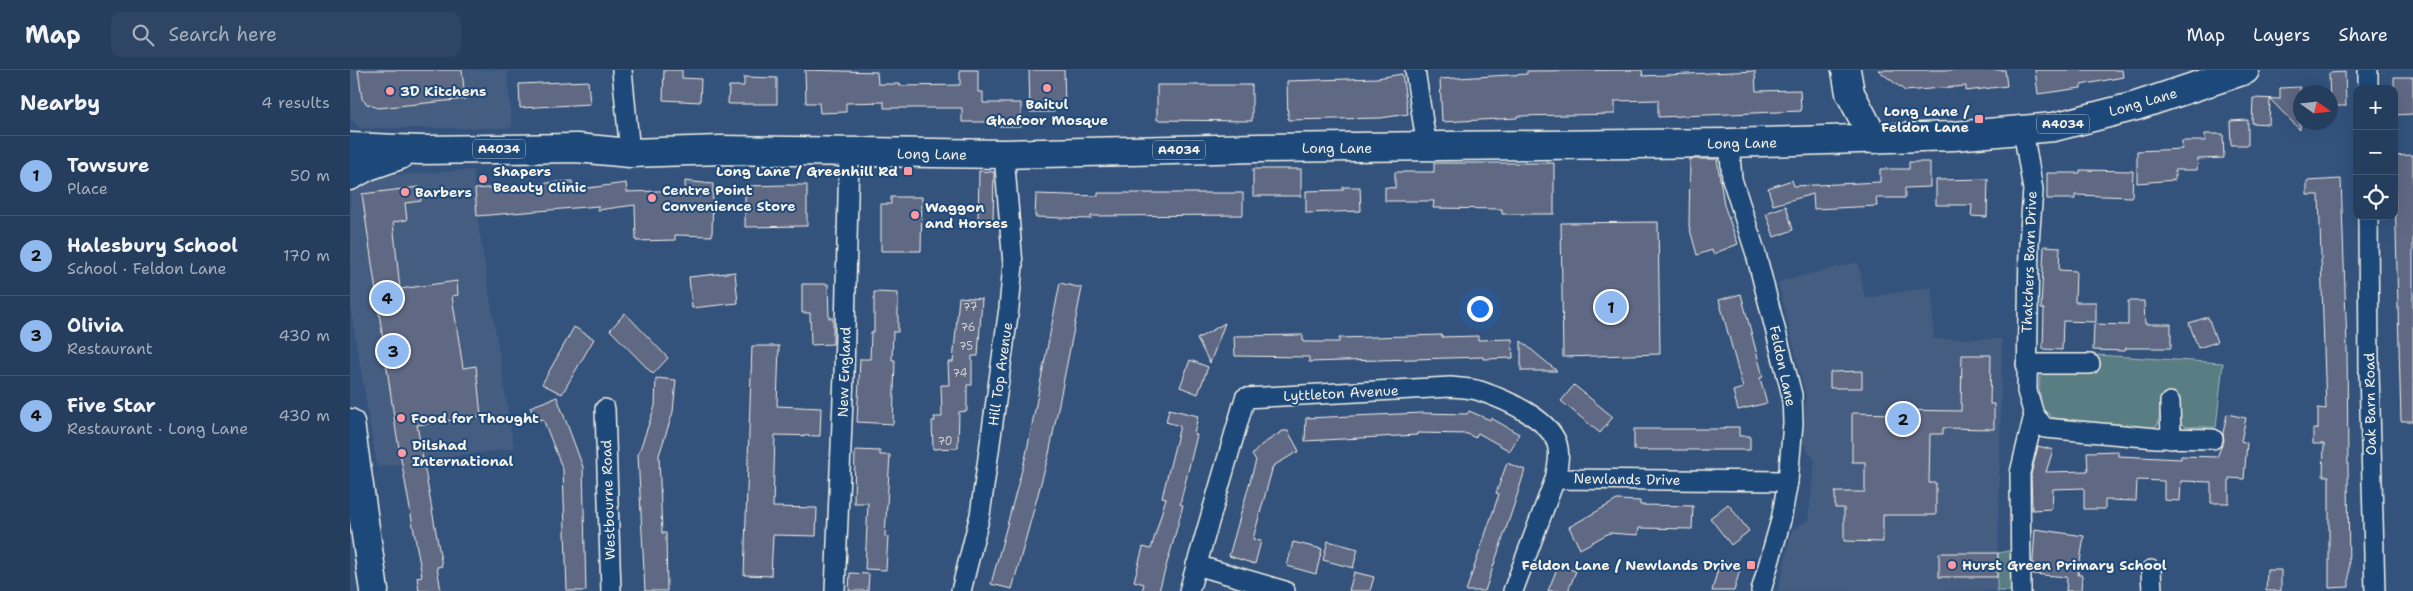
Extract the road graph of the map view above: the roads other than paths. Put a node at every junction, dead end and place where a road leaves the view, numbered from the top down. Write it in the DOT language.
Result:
graph roads {
  1 [pos="622,70"];
  2 [pos="1415,70"];
  3 [pos="2245,70"];
  4 [pos="2368,70"];
  5 [pos="1848,82"];
  6 [pos="2368,85"];
  7 [pos="2023,130"];
  8 [pos="1874,139"];
  9 [pos="1838,140"];
  10 [pos="1729,143"];
  11 [pos="350,147"];
  12 [pos="1427,148"];
  13 [pos="421,150"];
  14 [pos="630,153"];
  15 [pos="849,153"];
  16 [pos="1004,154"];
  17 [pos="350,176"];
  18 [pos="2368,220"];
  19 [pos="2026,364"];
  20 [pos="2090,364"];
  21 [pos="2170,402"];
  22 [pos="605,409"];
  23 [pos="2034,415"];
  24 [pos="350,423"];
  25 [pos="2171,439"];
  26 [pos="2214,439"];
  27 [pos="1555,479"];
  28 [pos="1788,481"];
  29 [pos="1196,565"];
  30 [pos="2151,570"];
  31 [pos="374,591"];
  32 [pos="611,591"];
  33 [pos="835,591"];
  34 [pos="961,591"];
  35 [pos="1189,591"];
  36 [pos="1286,591"];
  37 [pos="1513,591"];
  38 [pos="1761,591"];
  39 [pos="2021,591"];
  40 [pos="2152,591"];
  41 [pos="2375,591"];
  1 -- 14 [label="street"];
  2 -- 12 [label="street"];
  3 -- 7 [label="main road, Long Lane / A4034"];
  4 -- 6 [label="street"];
  5 -- 8 [label="main road"];
  5 -- 9 [label="main road"];
  7 -- 8 [label="main road, Long Lane / A4034"];
  7 -- 19 [label="street, Thatchers Barn Drive"];
  8 -- 9 [label="main road, Long Lane / A4034"];
  9 -- 10 [label="main road, Long Lane / A4034"];
  10 -- 12 [label="main road, Long Lane / A4034"];
  10 -- 28 [label="street, Feldon Lane"];
  11 -- 13 [label="main road, Long Lane / A4034"];
  12 -- 16 [label="main road, Long Lane / A4034"];
  13 -- 14 [label="main road, Long Lane / A4034"];
  13 -- 17 [label="main road, Long Lane / A4034"];
  14 -- 15 [label="main road, Long Lane / A4034"];
  15 -- 16 [label="main road, Long Lane / A4034"];
  15 -- 33 [label="street, New England"];
  16 -- 34 [label="street, Hill Top Avenue"];
  18 -- 41 [label="street, Oak Barn Road"];
  19 -- 20 [label="street"];
  19 -- 23 [label="street, Thatchers Barn Drive"];
  21 -- 25 [label="street"];
  22 -- 32 [label="street, Westbourne Road"];
  23 -- 25 [label="street"];
  23 -- 39 [label="street"];
  24 -- 31 [label="main road"];
  25 -- 26 [label="street"];
  27 -- 28 [label="street, Newlands Drive"];
  27 -- 29 [label="street, Lyttleton Avenue"];
  27 -- 37 [label="street, Newlands Drive"];
  28 -- 38 [label="street, Feldon Lane"];
  29 -- 35 [label="street, Lyttleton Avenue"];
  29 -- 36 [label="street"];
  30 -- 40 [label="street"];
}
